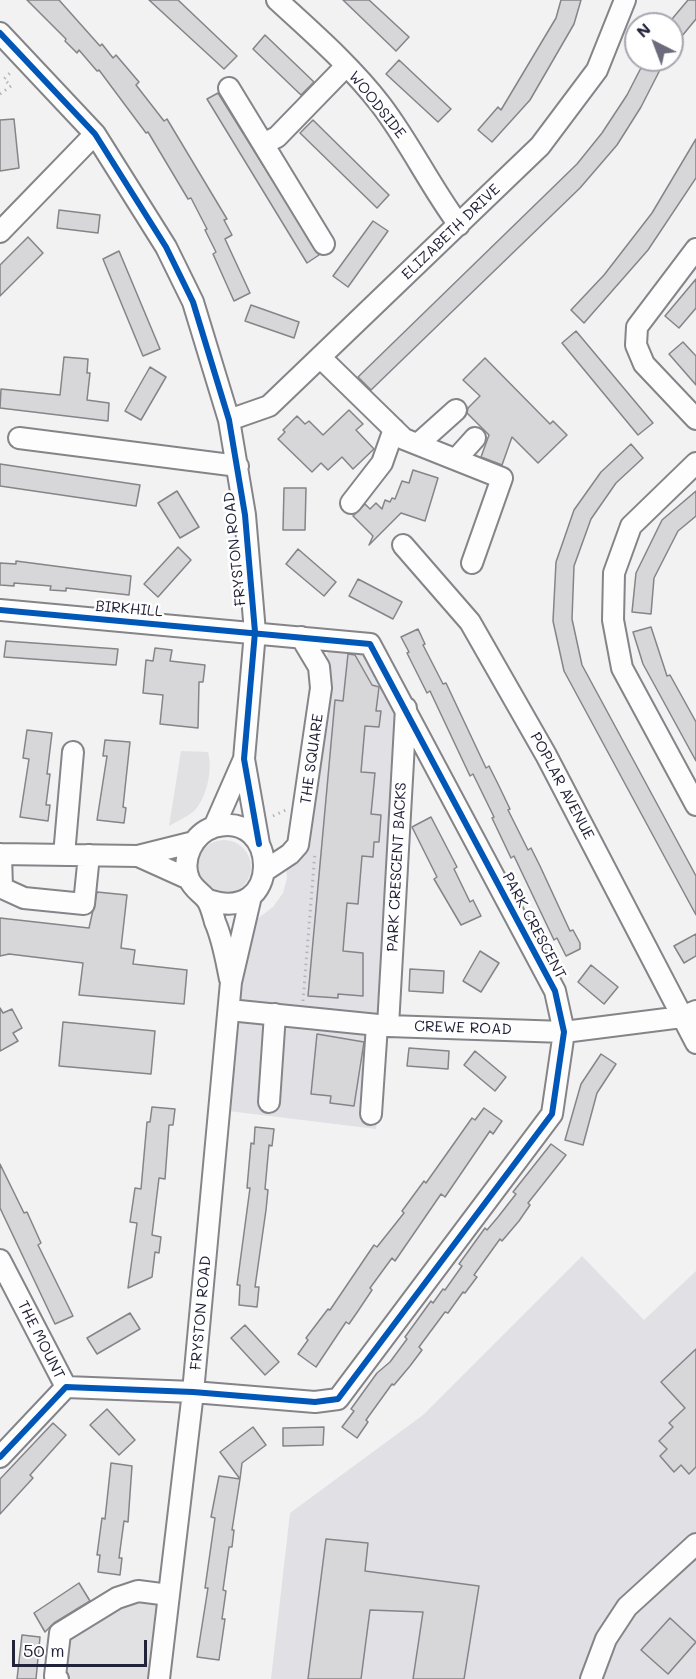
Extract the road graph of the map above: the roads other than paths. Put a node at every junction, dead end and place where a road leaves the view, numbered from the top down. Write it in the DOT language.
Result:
graph roads {
  1 [pos="277,0"];
  2 [pos="625,0"];
  3 [pos="0,33"];
  4 [pos="346,66"];
  5 [pos="229,88"];
  6 [pos="95,134"];
  7 [pos="263,144"];
  8 [pos="459,225"];
  9 [pos="0,232"];
  10 [pos="324,244"];
  11 [pos="696,249"];
  12 [pos="321,358"];
  13 [pos="456,410"];
  14 [pos="696,419"];
  15 [pos="229,420"];
  16 [pos="394,429"];
  17 [pos="20,438"];
  18 [pos="475,438"];
  19 [pos="418,444"];
  20 [pos="463,461"];
  21 [pos="696,463"];
  22 [pos="238,466"];
  23 [pos="351,503"];
  24 [pos="404,545"];
  25 [pos="472,562"];
  26 [pos="0,610"];
  27 [pos="255,632"];
  28 [pos="301,637"];
  29 [pos="406,708"];
  30 [pos="73,752"];
  31 [pos="244,759"];
  32 [pos="696,805"];
  33 [pos="214,827"];
  34 [pos="194,842"];
  35 [pos="259,844"];
  36 [pos="0,854"];
  37 [pos="64,855"];
  38 [pos="89,855"];
  39 [pos="138,856"];
  40 [pos="266,870"];
  41 [pos="189,879"];
  42 [pos="251,896"];
  43 [pos="206,899"];
  44 [pos="231,982"];
  45 [pos="229,1010"];
  46 [pos="275,1014"];
  47 [pos="689,1014"];
  48 [pos="383,1025"];
  49 [pos="564,1032"];
  50 [pos="696,1043"];
  51 [pos="269,1102"];
  52 [pos="371,1114"];
  53 [pos="0,1260"];
  54 [pos="66,1387"];
  55 [pos="193,1392"];
  56 [pos="0,1458"];
  57 [pos="696,1545"];
  58 [pos="169,1595"];
  59 [pos="58,1679"];
  60 [pos="159,1679"];
  61 [pos="591,1679"];
  1 -- 4 [label="street, WOODSIDE"];
  2 -- 8 [label="street, ELIZABETH DRIVE"];
  3 -- 6 [label="street, FRYSTON ROAD"];
  4 -- 7 [label="street"];
  4 -- 8 [label="street, WOODSIDE"];
  5 -- 7 [label="street"];
  6 -- 9 [label="street"];
  6 -- 15 [label="street, FRYSTON ROAD"];
  7 -- 10 [label="street"];
  8 -- 12 [label="street, ELIZABETH DRIVE"];
  11 -- 14 [label="street"];
  12 -- 15 [label="street, ELIZABETH DRIVE"];
  12 -- 16 [label="street"];
  13 -- 19 [label="street"];
  15 -- 22 [label="street, FRYSTON ROAD"];
  16 -- 19 [label="street"];
  16 -- 23 [label="street"];
  17 -- 22 [label="street"];
  18 -- 20 [label="street"];
  19 -- 20 [label="street"];
  20 -- 25 [label="street"];
  21 -- 32 [label="street"];
  22 -- 27 [label="street, FRYSTON ROAD"];
  24 -- 47 [label="street, POPLAR AVENUE"];
  26 -- 27 [label="street, BIRKHILL"];
  27 -- 28 [label="street, PARK CRESCENT"];
  27 -- 31 [label="street, FRYSTON ROAD"];
  28 -- 29 [label="street, PARK CRESCENT"];
  28 -- 40 [label="street, THE SQUARE"];
  29 -- 48 [label="street, PARK CRESCENT BACKS"];
  29 -- 49 [label="street, PARK CRESCENT"];
  30 -- 37 [label="street"];
  31 -- 33 [label="street, FRYSTON ROAD"];
  31 -- 35 [label="street, FRYSTON ROAD"];
  33 -- 34 [label="street, FRYSTON ROAD"];
  33 -- 35 [label="street"];
  34 -- 39 [label="street"];
  34 -- 41 [label="street"];
  35 -- 40 [label="street, FRYSTON ROAD"];
  36 -- 37 [label="street"];
  36 -- 38 [label="street"];
  37 -- 38 [label="street"];
  38 -- 39 [label="street"];
  39 -- 41 [label="street"];
  40 -- 42 [label="street, FRYSTON ROAD"];
  41 -- 43 [label="street, FRYSTON ROAD"];
  42 -- 43 [label="street"];
  42 -- 44 [label="street, FRYSTON ROAD"];
  43 -- 44 [label="street, FRYSTON ROAD"];
  44 -- 45 [label="street, FRYSTON ROAD"];
  45 -- 46 [label="street, CREWE ROAD"];
  45 -- 55 [label="street, FRYSTON ROAD"];
  46 -- 48 [label="street, CREWE ROAD"];
  46 -- 51 [label="street"];
  47 -- 49 [label="street, CREWE ROAD"];
  47 -- 50 [label="street, POPLAR AVENUE"];
  48 -- 49 [label="street, CREWE ROAD"];
  48 -- 52 [label="street, PARK CRESCENT BACKS"];
  49 -- 55 [label="street, PARK CRESCENT"];
  53 -- 54 [label="street, THE MOUNT"];
  54 -- 55 [label="street"];
  54 -- 56 [label="street"];
  55 -- 58 [label="street, FRYSTON ROAD"];
  57 -- 61 [label="street"];
  58 -- 59 [label="street"];
  58 -- 60 [label="street, FRYSTON ROAD"];
}
